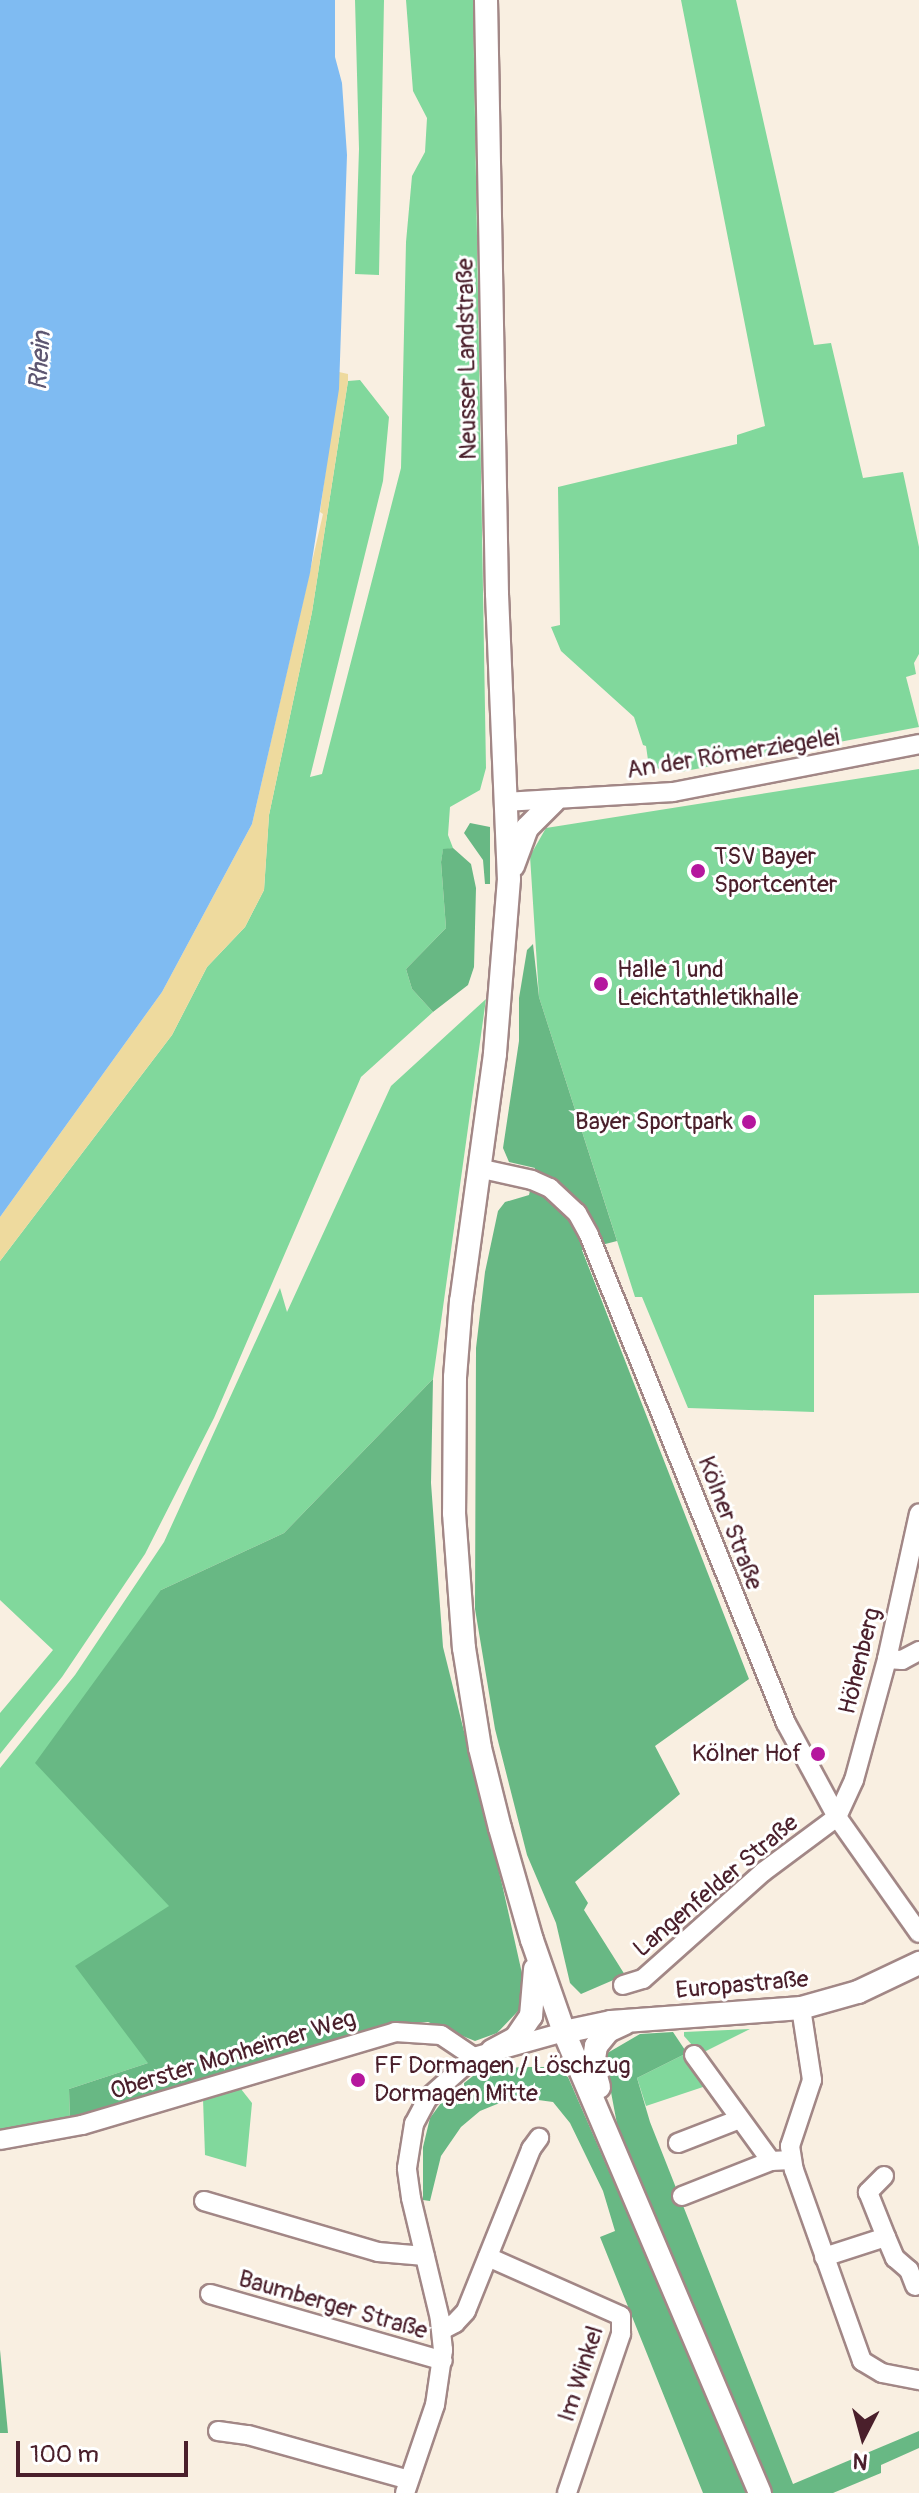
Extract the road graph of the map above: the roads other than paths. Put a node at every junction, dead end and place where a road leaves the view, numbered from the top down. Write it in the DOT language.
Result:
graph roads {
  1 [pos="486,0"];
  2 [pos="919,744"];
  3 [pos="554,801"];
  4 [pos="505,802"];
  5 [pos="509,879"];
  6 [pos="478,1168"];
  7 [pos="919,1513"];
  8 [pos="919,1651"];
  9 [pos="887,1659"];
  10 [pos="837,1817"];
  11 [pos="919,1933"];
  12 [pos="532,1940"];
  13 [pos="919,1963"];
  14 [pos="623,1985"];
  15 [pos="801,2008"];
  16 [pos="634,2020"];
  17 [pos="564,2032"];
  18 [pos="483,2054"];
  19 [pos="694,2055"];
  20 [pos="740,2119"];
  21 [pos="605,2126"];
  22 [pos="539,2138"];
  23 [pos="0,2140"];
  24 [pos="678,2143"];
  25 [pos="791,2160"];
  26 [pos="771,2161"];
  27 [pos="884,2176"];
  28 [pos="682,2196"];
  29 [pos="204,2201"];
  30 [pos="886,2237"];
  31 [pos="425,2256"];
  32 [pos="488,2257"];
  33 [pos="824,2257"];
  34 [pos="915,2286"];
  35 [pos="210,2294"];
  36 [pos="442,2330"];
  37 [pos="443,2361"];
  38 [pos="919,2380"];
  39 [pos="218,2431"];
  40 [pos="407,2487"];
  41 [pos="567,2493"];
  42 [pos="760,2493"];
  1 -- 4 [label="main road, Neusser Landstraße"];
  2 -- 3 [label="street, An der Römerziegelei"];
  3 -- 4 [label="street, An der Römerziegelei"];
  3 -- 5 [label="main road"];
  4 -- 5 [label="main road, Neusser Landstraße"];
  5 -- 6 [label="main road"];
  6 -- 10 [label="street, Kölner Straße"];
  6 -- 12 [label="main road"];
  7 -- 9 [label="street, Höhenberg"];
  8 -- 9 [label="street"];
  9 -- 10 [label="street, Höhenberg"];
  10 -- 11 [label="street, Kölner Straße"];
  10 -- 14 [label="street, Langenfelder Straße"];
  12 -- 17 [label="main road"];
  12 -- 18 [label="main road"];
  13 -- 15 [label="main road, Europastraße"];
  15 -- 16 [label="main road, Europastraße"];
  15 -- 25 [label="street"];
  16 -- 17 [label="main road, Europastraße"];
  16 -- 21 [label="main road"];
  17 -- 18 [label="street"];
  17 -- 21 [label="main road"];
  18 -- 23 [label="street, Oberster Monheimer Weg"];
  18 -- 31 [label="street"];
  19 -- 20 [label="street"];
  20 -- 24 [label="street"];
  20 -- 26 [label="street"];
  21 -- 42 [label="main road"];
  22 -- 32 [label="street"];
  25 -- 26 [label="street"];
  25 -- 33 [label="street"];
  26 -- 28 [label="street"];
  27 -- 30 [label="street"];
  29 -- 31 [label="street"];
  30 -- 33 [label="street"];
  30 -- 34 [label="street"];
  31 -- 36 [label="street"];
  32 -- 36 [label="street"];
  32 -- 41 [label="street, Im Winkel"];
  33 -- 38 [label="street"];
  35 -- 37 [label="street, Baumberger Straße"];
  36 -- 37 [label="street"];
  37 -- 40 [label="street"];
  39 -- 40 [label="street"];
}
